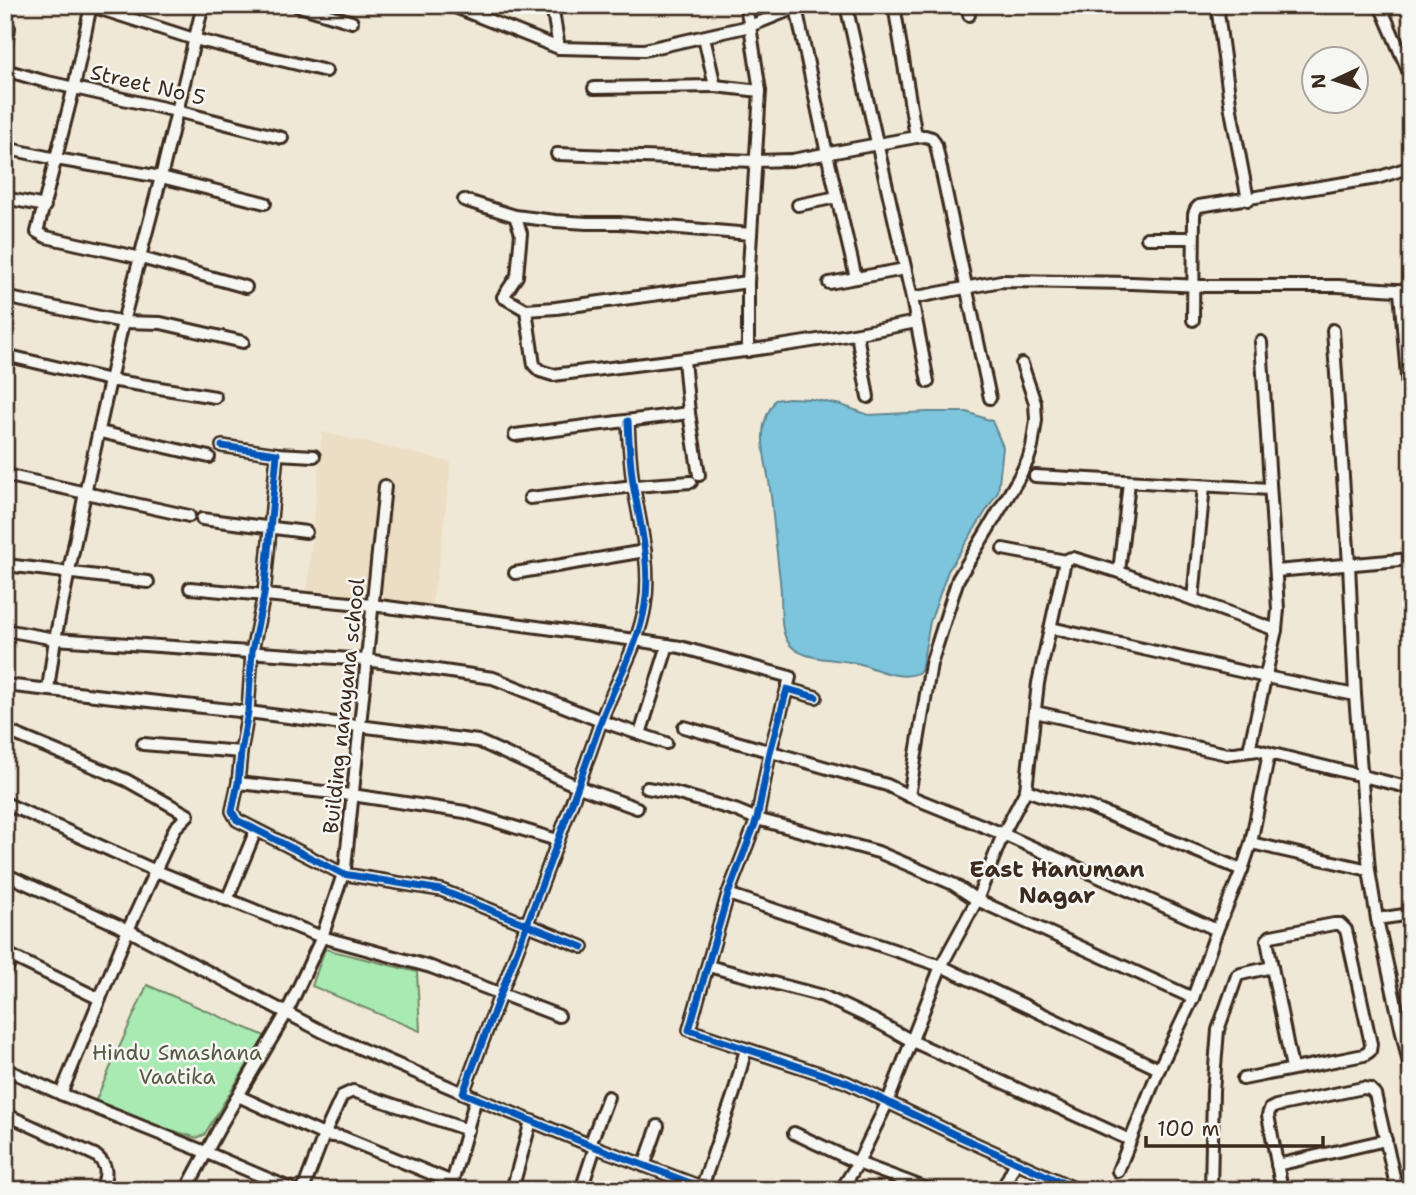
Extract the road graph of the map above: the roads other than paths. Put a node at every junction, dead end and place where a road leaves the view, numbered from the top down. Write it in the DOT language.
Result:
graph roads {
  1 [pos="203,5"];
  2 [pos="296,5"];
  3 [pos="450,5"];
  4 [pos="552,5"];
  5 [pos="745,5"];
  6 [pos="846,5"];
  7 [pos="894,5"];
  8 [pos="1217,5"];
  9 [pos="1380,5"];
  10 [pos="90,6"];
  11 [pos="799,6"];
  12 [pos="352,22"];
  13 [pos="750,26"];
  14 [pos="9,28"];
  15 [pos="704,37"];
  16 [pos="194,39"];
  17 [pos="5,47"];
  18 [pos="559,48"];
  19 [pos="1409,70"];
  20 [pos="5,71"];
  21 [pos="326,71"];
  22 [pos="715,86"];
  23 [pos="74,87"];
  24 [pos="594,88"];
  25 [pos="760,91"];
  26 [pos="177,111"];
  27 [pos="916,137"];
  28 [pos="282,138"];
  29 [pos="877,144"];
  30 [pos="5,148"];
  31 [pos="557,154"];
  32 [pos="827,154"];
  33 [pos="56,159"];
  34 [pos="755,162"];
  35 [pos="1411,167"];
  36 [pos="161,177"];
  37 [pos="837,197"];
  38 [pos="5,198"];
  39 [pos="464,200"];
  40 [pos="1248,200"];
  41 [pos="265,203"];
  42 [pos="798,205"];
  43 [pos="45,206"];
  44 [pos="515,216"];
  45 [pos="751,234"];
  46 [pos="1147,238"];
  47 [pos="1194,238"];
  48 [pos="141,258"];
  49 [pos="905,269"];
  50 [pos="856,278"];
  51 [pos="748,282"];
  52 [pos="829,283"];
  53 [pos="1193,286"];
  54 [pos="246,287"];
  55 [pos="967,287"];
  56 [pos="1406,291"];
  57 [pos="5,297"];
  58 [pos="912,298"];
  59 [pos="526,310"];
  60 [pos="1193,320"];
  61 [pos="124,322"];
  62 [pos="916,322"];
  63 [pos="1333,330"];
  64 [pos="857,334"];
  65 [pos="243,342"];
  66 [pos="1261,342"];
  67 [pos="748,351"];
  68 [pos="5,355"];
  69 [pos="1408,356"];
  70 [pos="684,359"];
  71 [pos="1022,364"];
  72 [pos="110,380"];
  73 [pos="928,382"];
  74 [pos="215,397"];
  75 [pos="868,397"];
  76 [pos="990,398"];
  77 [pos="690,413"];
  78 [pos="628,421"];
  79 [pos="1411,426"];
  80 [pos="100,432"];
  81 [pos="515,435"];
  82 [pos="222,446"];
  83 [pos="277,454"];
  84 [pos="314,456"];
  85 [pos="209,457"];
  86 [pos="5,475"];
  87 [pos="1035,477"];
  88 [pos="1129,482"];
  89 [pos="385,486"];
  90 [pos="634,486"];
  91 [pos="1203,486"];
  92 [pos="1270,489"];
  93 [pos="85,493"];
  94 [pos="530,498"];
  95 [pos="189,516"];
  96 [pos="202,519"];
  97 [pos="271,527"];
  98 [pos="306,532"];
  99 [pos="1003,549"];
  100 [pos="645,551"];
  101 [pos="1411,559"];
  102 [pos="1066,561"];
  103 [pos="1349,564"];
  104 [pos="6,569"];
  105 [pos="1276,570"];
  106 [pos="69,572"];
  107 [pos="1119,572"];
  108 [pos="515,573"];
  109 [pos="148,582"];
  110 [pos="190,587"];
  111 [pos="264,595"];
  112 [pos="1193,599"];
  113 [pos="372,605"];
  114 [pos="1051,628"];
  115 [pos="5,630"];
  116 [pos="1276,630"];
  117 [pos="55,639"];
  118 [pos="635,640"];
  119 [pos="668,645"];
  120 [pos="252,652"];
  121 [pos="366,660"];
  122 [pos="1266,677"];
  123 [pos="5,685"];
  124 [pos="787,688"];
  125 [pos="48,689"];
  126 [pos="1355,695"];
  127 [pos="816,697"];
  128 [pos="248,712"];
  129 [pos="1035,712"];
  130 [pos="601,721"];
  131 [pos="359,726"];
  132 [pos="684,727"];
  133 [pos="5,730"];
  134 [pos="640,734"];
  135 [pos="666,743"];
  136 [pos="143,744"];
  137 [pos="1249,750"];
  138 [pos="241,752"];
  139 [pos="770,752"];
  140 [pos="1269,753"];
  141 [pos="1362,777"];
  142 [pos="238,783"];
  143 [pos="579,787"];
  144 [pos="647,788"];
  145 [pos="1411,788"];
  146 [pos="1026,790"];
  147 [pos="352,795"];
  148 [pos="909,796"];
  149 [pos="5,803"];
  150 [pos="637,808"];
  151 [pos="757,819"];
  152 [pos="256,830"];
  153 [pos="1003,834"];
  154 [pos="557,840"];
  155 [pos="1251,843"];
  156 [pos="1242,870"];
  157 [pos="1369,870"];
  158 [pos="156,871"];
  159 [pos="5,874"];
  160 [pos="343,874"];
  161 [pos="728,894"];
  162 [pos="227,900"];
  163 [pos="977,900"];
  164 [pos="1411,914"];
  165 [pos="1377,919"];
  166 [pos="527,923"];
  167 [pos="128,930"];
  168 [pos="1217,930"];
  169 [pos="322,937"];
  170 [pos="583,947"];
  171 [pos="9,955"];
  172 [pos="708,966"];
  173 [pos="941,966"];
  174 [pos="1272,967"];
  175 [pos="5,972"];
  176 [pos="501,993"];
  177 [pos="1193,998"];
  178 [pos="100,999"];
  179 [pos="286,1014"];
  180 [pos="559,1016"];
  181 [pos="912,1041"];
  182 [pos="746,1049"];
  183 [pos="5,1069"];
  184 [pos="1159,1069"];
  185 [pos="1292,1069"];
  186 [pos="1411,1073"];
  187 [pos="1243,1079"];
  188 [pos="463,1093"];
  189 [pos="61,1094"];
  190 [pos="238,1096"];
  191 [pos="608,1097"];
  192 [pos="476,1098"];
  193 [pos="888,1101"];
  194 [pos="5,1114"];
  195 [pos="531,1121"];
  196 [pos="658,1126"];
  197 [pos="468,1130"];
  198 [pos="794,1133"];
  199 [pos="324,1135"];
  200 [pos="1130,1140"];
  201 [pos="1386,1140"];
  202 [pos="593,1146"];
  203 [pos="205,1152"];
  204 [pos="1016,1161"];
  205 [pos="859,1163"];
  206 [pos="1277,1165"];
  207 [pos="644,1166"];
  208 [pos="1118,1171"];
  209 [pos="451,1186"];
  210 [pos="704,1189"];
  211 [pos="101,1190"];
  212 [pos="186,1190"];
  213 [pos="294,1190"];
  214 [pos="303,1190"];
  215 [pos="512,1190"];
  216 [pos="581,1190"];
  217 [pos="841,1190"];
  218 [pos="930,1190"];
  219 [pos="1002,1190"];
  220 [pos="1078,1190"];
  221 [pos="1211,1190"];
  222 [pos="1282,1190"];
  223 [pos="1397,1190"];
  1 -- 16 [label="street"];
  2 -- 12 [label="street"];
  3 -- 18 [label="street"];
  4 -- 18 [label="street"];
  5 -- 13 [label="street"];
  6 -- 29 [label="street"];
  7 -- 27 [label="street"];
  8 -- 40 [label="street"];
  9 -- 19 [label="street"];
  10 -- 16 [label="street"];
  10 -- 23 [label="street"];
  11 -- 13 [label="street"];
  11 -- 32 [label="street"];
  13 -- 15 [label="street"];
  13 -- 25 [label="street"];
  14 -- 17 [label="street"];
  15 -- 18 [label="street"];
  15 -- 22 [label="street"];
  16 -- 21 [label="street"];
  16 -- 26 [label="street"];
  20 -- 23 [label="street, Street No 5"];
  22 -- 24 [label="street"];
  22 -- 25 [label="street"];
  23 -- 26 [label="street, Street No 5"];
  23 -- 33 [label="street"];
  25 -- 34 [label="street"];
  26 -- 28 [label="street, Street No 5"];
  26 -- 36 [label="street"];
  27 -- 29 [label="street"];
  27 -- 55 [label="street"];
  29 -- 32 [label="street"];
  29 -- 49 [label="street"];
  30 -- 33 [label="street"];
  31 -- 34 [label="street"];
  32 -- 34 [label="street"];
  32 -- 37 [label="street"];
  33 -- 36 [label="street"];
  33 -- 43 [label="street"];
  34 -- 45 [label="street"];
  35 -- 40 [label="street"];
  36 -- 41 [label="street"];
  36 -- 48 [label="street"];
  37 -- 42 [label="street"];
  37 -- 50 [label="street"];
  38 -- 43 [label="street"];
  39 -- 44 [label="street"];
  40 -- 47 [label="street"];
  43 -- 48 [label="street"];
  44 -- 45 [label="street"];
  44 -- 59 [label="street"];
  45 -- 51 [label="street"];
  46 -- 47 [label="street"];
  47 -- 53 [label="street"];
  48 -- 54 [label="street"];
  48 -- 61 [label="street"];
  49 -- 50 [label="street"];
  49 -- 58 [label="street"];
  50 -- 52 [label="street"];
  51 -- 59 [label="street"];
  51 -- 67 [label="street"];
  53 -- 55 [label="street"];
  53 -- 56 [label="street"];
  53 -- 60 [label="street"];
  55 -- 58 [label="street"];
  55 -- 76 [label="street"];
  56 -- 69 [label="street"];
  57 -- 61 [label="street"];
  58 -- 62 [label="street"];
  59 -- 70 [label="street"];
  61 -- 65 [label="street"];
  61 -- 72 [label="street"];
  62 -- 64 [label="street"];
  62 -- 73 [label="street"];
  63 -- 103 [label="street"];
  64 -- 67 [label="street"];
  64 -- 75 [label="street"];
  66 -- 92 [label="street"];
  67 -- 70 [label="street"];
  68 -- 72 [label="street"];
  69 -- 79 [label="street"];
  70 -- 77 [label="street"];
  71 -- 148 [label="street"];
  72 -- 74 [label="street"];
  72 -- 80 [label="street"];
  77 -- 78 [label="street"];
  77 -- 90 [label="street"];
  78 -- 81 [label="street"];
  78 -- 90 [label="street"];
  80 -- 85 [label="street"];
  80 -- 93 [label="street"];
  82 -- 83 [label="street"];
  83 -- 84 [label="street"];
  83 -- 97 [label="street"];
  86 -- 93 [label="street"];
  87 -- 88 [label="street"];
  88 -- 91 [label="street"];
  88 -- 107 [label="street"];
  89 -- 113 [label="street, Building narayana school"];
  90 -- 94 [label="street"];
  90 -- 100 [label="street"];
  91 -- 92 [label="street"];
  91 -- 112 [label="street"];
  92 -- 105 [label="street"];
  93 -- 95 [label="street"];
  93 -- 106 [label="street"];
  96 -- 97 [label="street"];
  97 -- 98 [label="street"];
  97 -- 111 [label="street"];
  99 -- 102 [label="street"];
  100 -- 108 [label="street"];
  100 -- 118 [label="street"];
  101 -- 103 [label="street"];
  102 -- 107 [label="street"];
  102 -- 114 [label="street"];
  103 -- 105 [label="street"];
  103 -- 126 [label="street"];
  104 -- 106 [label="street"];
  105 -- 116 [label="street"];
  106 -- 109 [label="street"];
  106 -- 117 [label="street"];
  107 -- 112 [label="street"];
  110 -- 111 [label="street"];
  111 -- 113 [label="street"];
  111 -- 120 [label="street"];
  112 -- 116 [label="street"];
  113 -- 118 [label="street"];
  113 -- 121 [label="street, Building narayana school"];
  114 -- 122 [label="street"];
  114 -- 129 [label="street"];
  115 -- 117 [label="street"];
  116 -- 122 [label="street"];
  117 -- 120 [label="street"];
  117 -- 125 [label="street"];
  118 -- 119 [label="street"];
  118 -- 130 [label="street"];
  119 -- 124 [label="street"];
  119 -- 134 [label="street"];
  120 -- 121 [label="street"];
  120 -- 128 [label="street"];
  121 -- 130 [label="street"];
  121 -- 131 [label="street, Building narayana school"];
  122 -- 126 [label="street"];
  122 -- 137 [label="street"];
  123 -- 125 [label="street"];
  124 -- 127 [label="street"];
  124 -- 139 [label="street"];
  125 -- 128 [label="street"];
  126 -- 141 [label="street"];
  128 -- 131 [label="street"];
  128 -- 138 [label="street"];
  129 -- 137 [label="street"];
  129 -- 146 [label="street"];
  130 -- 134 [label="street"];
  130 -- 143 [label="street"];
  131 -- 143 [label="street"];
  131 -- 147 [label="street, Building narayana school"];
  132 -- 139 [label="street"];
  133 -- 158 [label="street"];
  134 -- 135 [label="street"];
  136 -- 138 [label="street"];
  137 -- 140 [label="street"];
  138 -- 142 [label="street"];
  139 -- 148 [label="street"];
  139 -- 151 [label="street"];
  140 -- 141 [label="street"];
  140 -- 155 [label="street"];
  141 -- 145 [label="street"];
  141 -- 157 [label="street"];
  142 -- 147 [label="street"];
  142 -- 152 [label="street"];
  143 -- 150 [label="street"];
  143 -- 154 [label="street"];
  144 -- 151 [label="street"];
  146 -- 153 [label="street"];
  146 -- 156 [label="street"];
  147 -- 154 [label="street"];
  147 -- 160 [label="street, Building narayana school"];
  148 -- 153 [label="street"];
  149 -- 158 [label="street"];
  151 -- 161 [label="street"];
  151 -- 163 [label="street"];
  152 -- 160 [label="street"];
  152 -- 162 [label="street"];
  153 -- 163 [label="street"];
  153 -- 168 [label="street"];
  154 -- 166 [label="street"];
  155 -- 156 [label="street"];
  155 -- 157 [label="street"];
  156 -- 168 [label="street"];
  157 -- 165 [label="street"];
  158 -- 162 [label="street"];
  158 -- 167 [label="street"];
  159 -- 167 [label="street"];
  160 -- 166 [label="street"];
  160 -- 169 [label="street, Building narayana school"];
  161 -- 172 [label="street"];
  161 -- 173 [label="street"];
  162 -- 169 [label="street"];
  163 -- 173 [label="street"];
  163 -- 177 [label="street"];
  164 -- 165 [label="street"];
  165 -- 186 [label="street"];
  166 -- 170 [label="street"];
  166 -- 176 [label="street"];
  167 -- 178 [label="street"];
  167 -- 179 [label="street"];
  168 -- 177 [label="street"];
  169 -- 176 [label="street"];
  169 -- 179 [label="street, Building narayana school"];
  171 -- 175 [label="street"];
  171 -- 178 [label="street"];
  172 -- 181 [label="street"];
  172 -- 182 [label="street"];
  173 -- 181 [label="street"];
  173 -- 184 [label="street"];
  174 -- 185 [label="street"];
  174 -- 185 [label="street"];
  174 -- 221 [label="street"];
  176 -- 180 [label="street"];
  176 -- 188 [label="street"];
  177 -- 184 [label="street"];
  178 -- 189 [label="street"];
  179 -- 188 [label="street"];
  179 -- 190 [label="street, Building narayana school"];
  181 -- 193 [label="street"];
  181 -- 200 [label="street"];
  182 -- 193 [label="street"];
  182 -- 210 [label="street"];
  183 -- 189 [label="street"];
  184 -- 200 [label="street"];
  185 -- 187 [label="street"];
  188 -- 192 [label="street"];
  189 -- 203 [label="street"];
  190 -- 199 [label="street"];
  190 -- 203 [label="street, Building narayana school"];
  191 -- 202 [label="street"];
  192 -- 195 [label="street"];
  192 -- 197 [label="street"];
  193 -- 204 [label="street"];
  193 -- 205 [label="street"];
  194 -- 211 [label="street"];
  195 -- 202 [label="street"];
  195 -- 215 [label="street"];
  196 -- 207 [label="street"];
  197 -- 199 [label="street"];
  197 -- 209 [label="street"];
  198 -- 205 [label="street"];
  199 -- 209 [label="street"];
  199 -- 214 [label="street"];
  200 -- 208 [label="street"];
  201 -- 206 [label="street"];
  201 -- 206 [label="street"];
  201 -- 223 [label="street"];
  202 -- 207 [label="street"];
  202 -- 216 [label="street"];
  203 -- 212 [label="street, Building narayana school"];
  203 -- 213 [label="street"];
  204 -- 219 [label="street"];
  204 -- 220 [label="street"];
  205 -- 217 [label="street"];
  205 -- 218 [label="street"];
  206 -- 222 [label="street"];
  207 -- 210 [label="street"];
}
